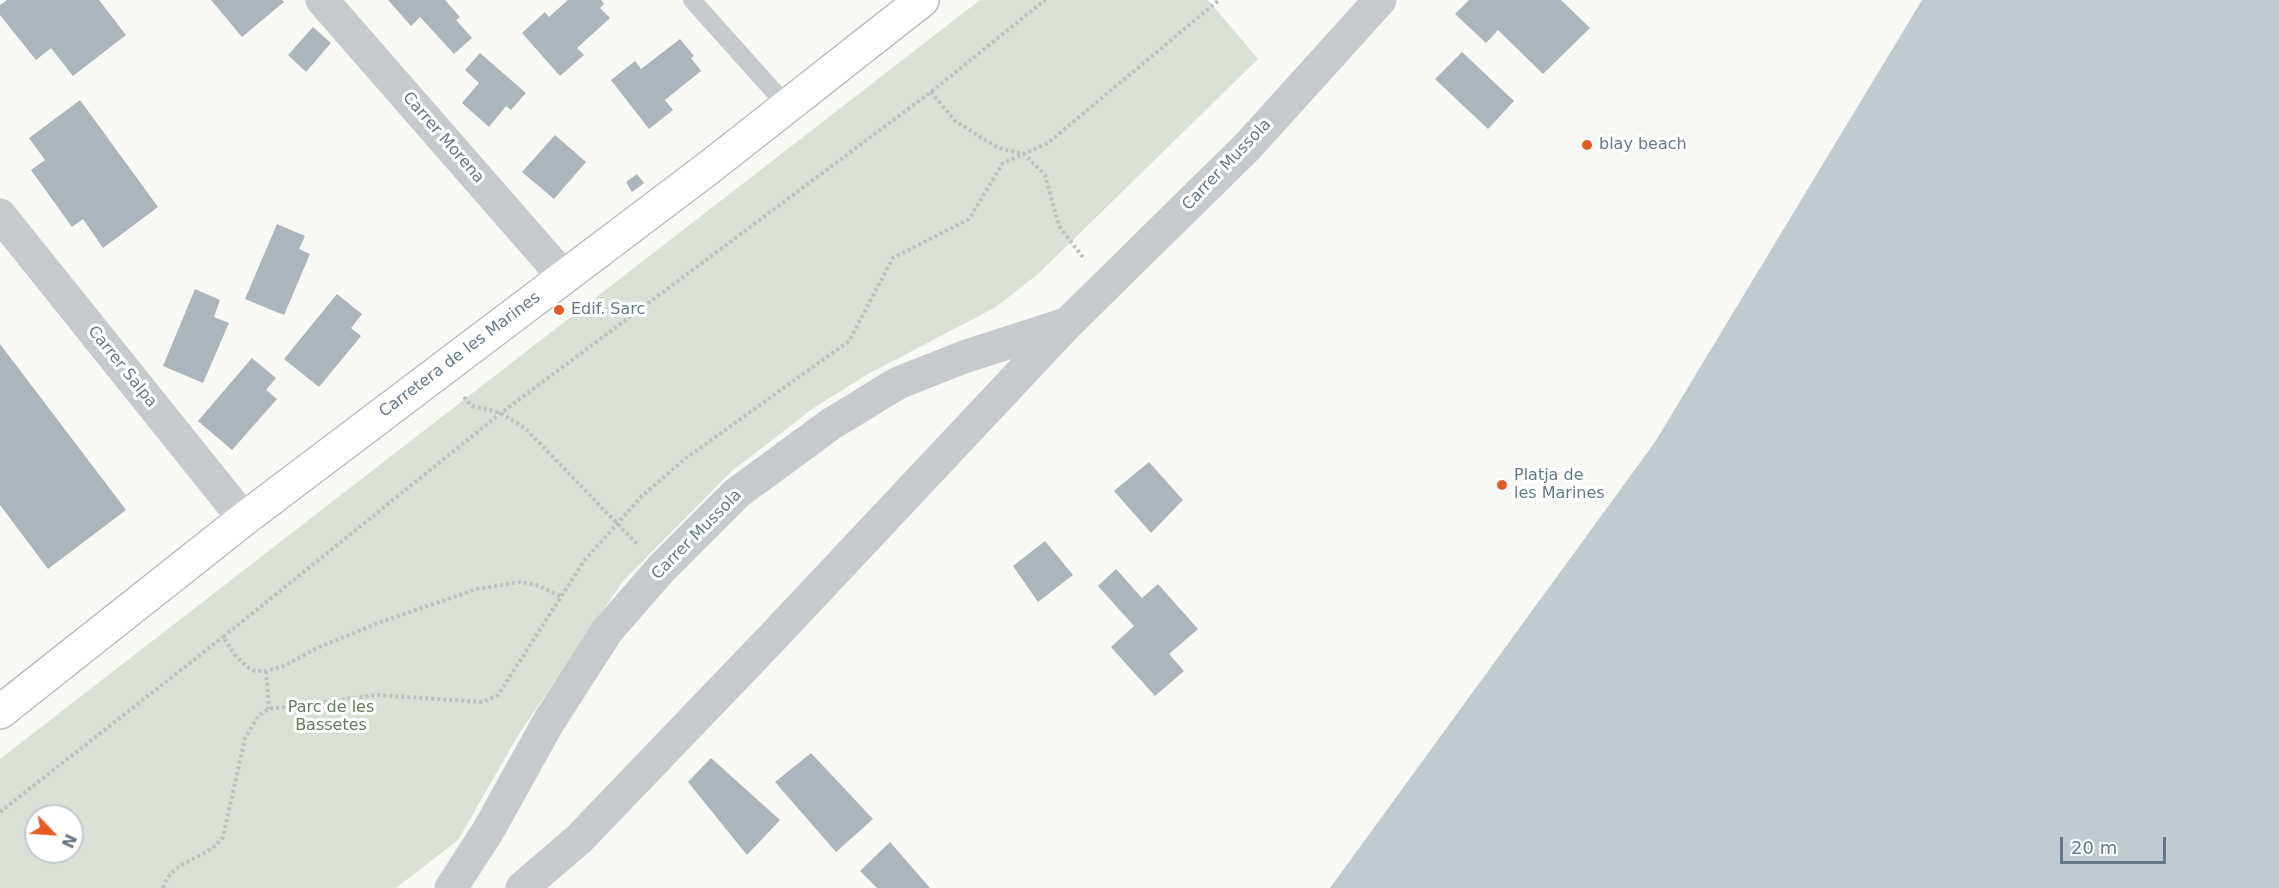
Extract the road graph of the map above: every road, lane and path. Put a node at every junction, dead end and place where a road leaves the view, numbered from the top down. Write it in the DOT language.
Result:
graph roads {
  1 [pos="322,0"];
  2 [pos="692,0"];
  3 [pos="922,0"];
  4 [pos="1045,0"];
  5 [pos="1219,0"];
  6 [pos="1380,0"];
  7 [pos="931,92"];
  8 [pos="787,106"];
  9 [pos="1024,154"];
  10 [pos="0,215"];
  11 [pos="563,276"];
  12 [pos="1105,287"];
  13 [pos="1068,323"];
  14 [pos="440,370"];
  15 [pos="501,413"];
  16 [pos="244,519"];
  17 [pos="617,524"];
  18 [pos="661,569"];
  19 [pos="560,596"];
  20 [pos="223,637"];
  21 [pos="266,671"];
  22 [pos="269,709"];
  23 [pos="0,712"];
  24 [pos="0,812"];
  25 [pos="163,888"];
  26 [pos="451,888"];
  27 [pos="522,888"];
  1 -- 11 [label="street, Carrer Morena"];
  2 -- 8 [label="lane"];
  3 -- 8 [label="main road, Carretera de les Marines"];
  4 -- 7 [label="path"];
  5 -- 9 [label="path"];
  6 -- 12 [label="street, Carrer Mussola"];
  7 -- 9 [label="path"];
  7 -- 15 [label="path"];
  8 -- 11 [label="main road, Carretera de les Marines"];
  9 -- 12 [label="path"];
  9 -- 17 [label="path"];
  10 -- 16 [label="street, Carrer Salpa"];
  11 -- 14 [label="main road, Carretera de les Marines"];
  12 -- 13 [label="street, Carrer Mussola"];
  13 -- 18 [label="street, Carrer Mussola"];
  13 -- 27 [label="street, Carrer Mussola"];
  14 -- 15 [label="path"];
  14 -- 16 [label="main road, Carretera de les Marines"];
  15 -- 17 [label="path"];
  15 -- 20 [label="path"];
  16 -- 23 [label="main road, Carretera de les Marines"];
  17 -- 18 [label="path"];
  17 -- 19 [label="path"];
  18 -- 26 [label="street, Carrer Mussola"];
  19 -- 21 [label="path"];
  19 -- 22 [label="path"];
  20 -- 21 [label="path"];
  20 -- 24 [label="path"];
  21 -- 22 [label="path"];
  22 -- 25 [label="path"];
}
